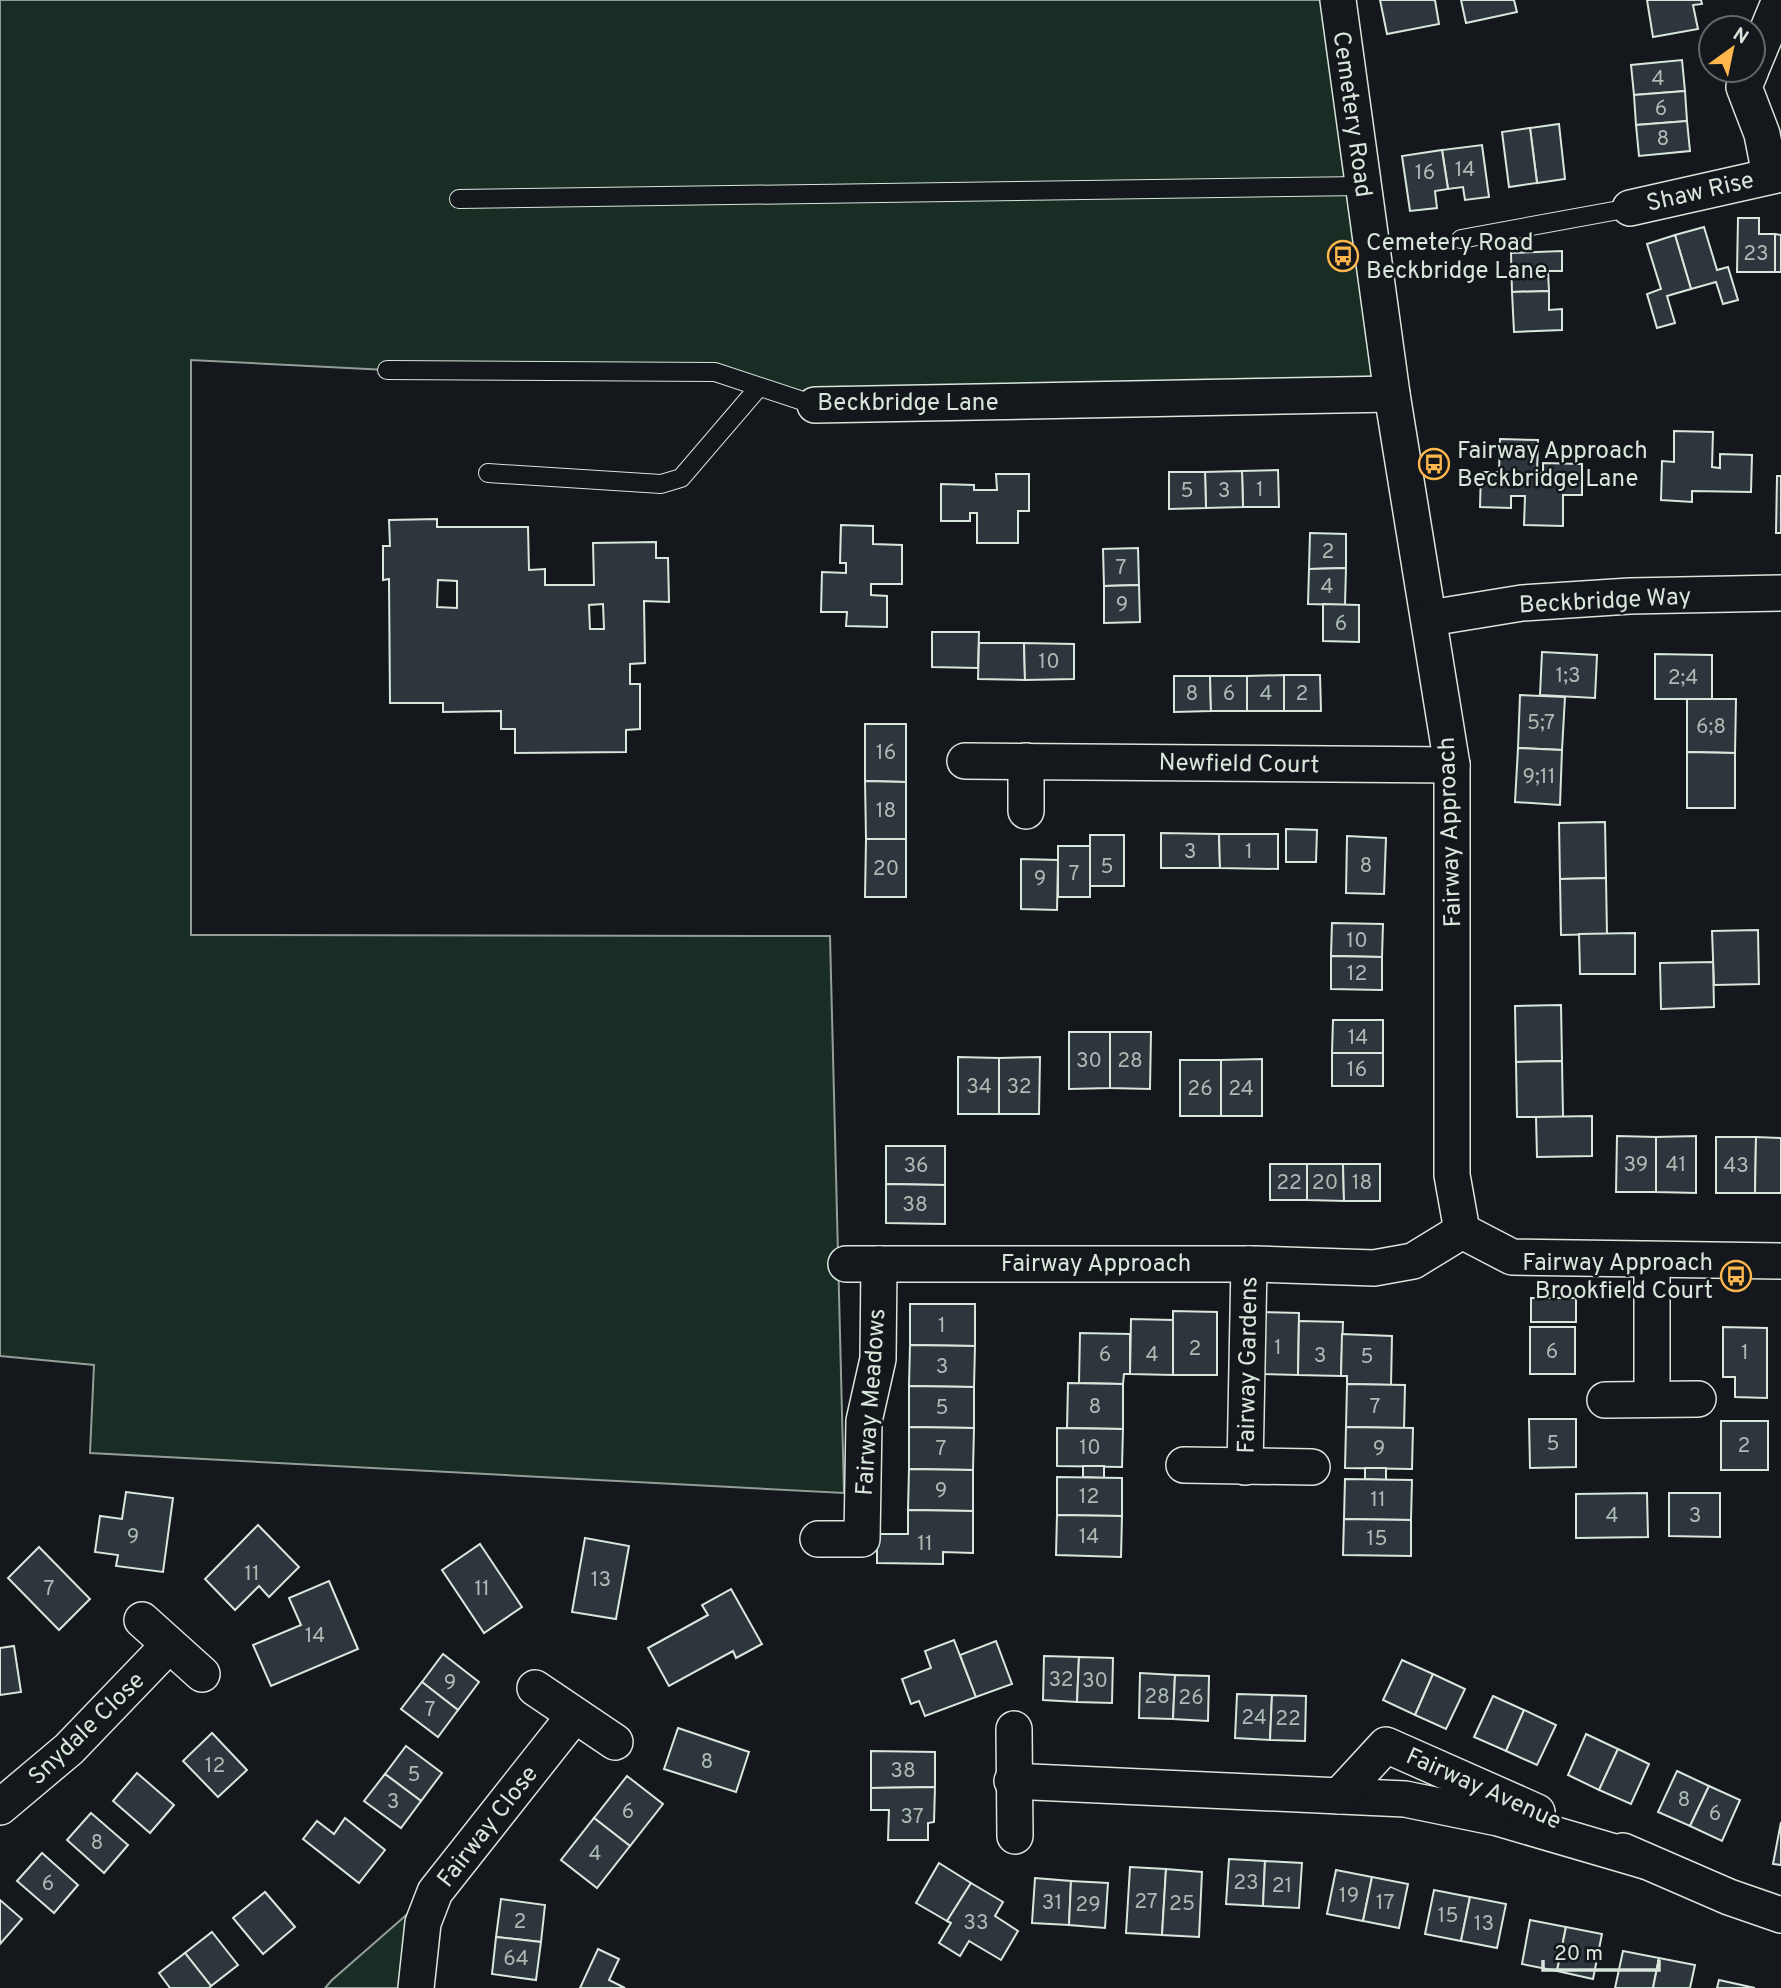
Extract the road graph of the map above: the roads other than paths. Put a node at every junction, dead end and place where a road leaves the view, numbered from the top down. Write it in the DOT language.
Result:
graph roads {
  1 [pos="1338,0"];
  2 [pos="1780,0"];
  3 [pos="1767,31"];
  4 [pos="1745,84"];
  5 [pos="1776,174"];
  6 [pos="1362,186"];
  7 [pos="459,199"];
  8 [pos="1630,208"];
  9 [pos="1461,239"];
  10 [pos="387,370"];
  11 [pos="760,387"];
  12 [pos="1392,394"];
  13 [pos="815,405"];
  14 [pos="488,473"];
  15 [pos="1781,593"];
  16 [pos="1430,618"];
  17 [pos="965,761"];
  18 [pos="1026,761"];
  19 [pos="1452,765"];
  20 [pos="1026,811"];
  21 [pos="1462,1231"];
  22 [pos="1652,1261"];
  23 [pos="1781,1261"];
  24 [pos="862,1264"];
  25 [pos="1249,1264"];
  26 [pos="1652,1399"];
  27 [pos="1698,1399"];
  28 [pos="1605,1400"];
  29 [pos="1185,1465"];
  30 [pos="1245,1467"];
  31 [pos="1312,1467"];
  32 [pos="818,1539"];
  33 [pos="142,1620"];
  34 [pos="169,1645"];
  35 [pos="202,1674"];
  36 [pos="536,1688"];
  37 [pos="574,1716"];
  38 [pos="1014,1729"];
  39 [pos="615,1742"];
  40 [pos="1012,1781"];
  41 [pos="1339,1796"];
  42 [pos="0,1807"];
  43 [pos="1015,1836"];
  44 [pos="1645,1861"];
  45 [pos="1781,1915"];
  46 [pos="416,1988"];
  1 -- 6 [label="street, Cemetery Road"];
  2 -- 3 [label="street"];
  4 -- 5 [label="street, Shaw Rise"];
  5 -- 8 [label="street, Shaw Rise"];
  6 -- 7 [label="lane"];
  6 -- 12 [label="street, Cemetery Road"];
  8 -- 9 [label="lane"];
  10 -- 11 [label="lane, Beckbridge Lane"];
  11 -- 13 [label="lane, Beckbridge Lane"];
  11 -- 14 [label="lane"];
  12 -- 13 [label="street, Beckbridge Lane"];
  12 -- 16 [label="street, Fairway Approach"];
  15 -- 16 [label="street, Beckbridge Way"];
  16 -- 19 [label="street, Fairway Approach"];
  17 -- 18 [label="street, Newfield Court"];
  18 -- 19 [label="street, Newfield Court"];
  18 -- 20 [label="street"];
  19 -- 21 [label="street, Fairway Approach"];
  21 -- 22 [label="street"];
  21 -- 25 [label="street, Fairway Approach"];
  22 -- 23 [label="street"];
  22 -- 26 [label="street"];
  24 -- 25 [label="street, Fairway Approach"];
  24 -- 32 [label="street, Fairway Meadows"];
  25 -- 30 [label="street, Fairway Gardens"];
  26 -- 27 [label="street"];
  26 -- 28 [label="street"];
  29 -- 30 [label="street, Fairway Gardens"];
  30 -- 31 [label="street, Fairway Gardens"];
  33 -- 34 [label="street"];
  34 -- 35 [label="street"];
  34 -- 42 [label="street, Snydale Close"];
  36 -- 37 [label="street"];
  37 -- 39 [label="street"];
  37 -- 46 [label="street, Fairway Close"];
  38 -- 40 [label="street"];
  40 -- 41 [label="street, Fairway Avenue"];
  40 -- 43 [label="street"];
  41 -- 44 [label="street, Fairway Avenue"];
  41 -- 44 [label="street, Fairway Avenue"];
  44 -- 45 [label="street, Fairway Avenue"];
}
